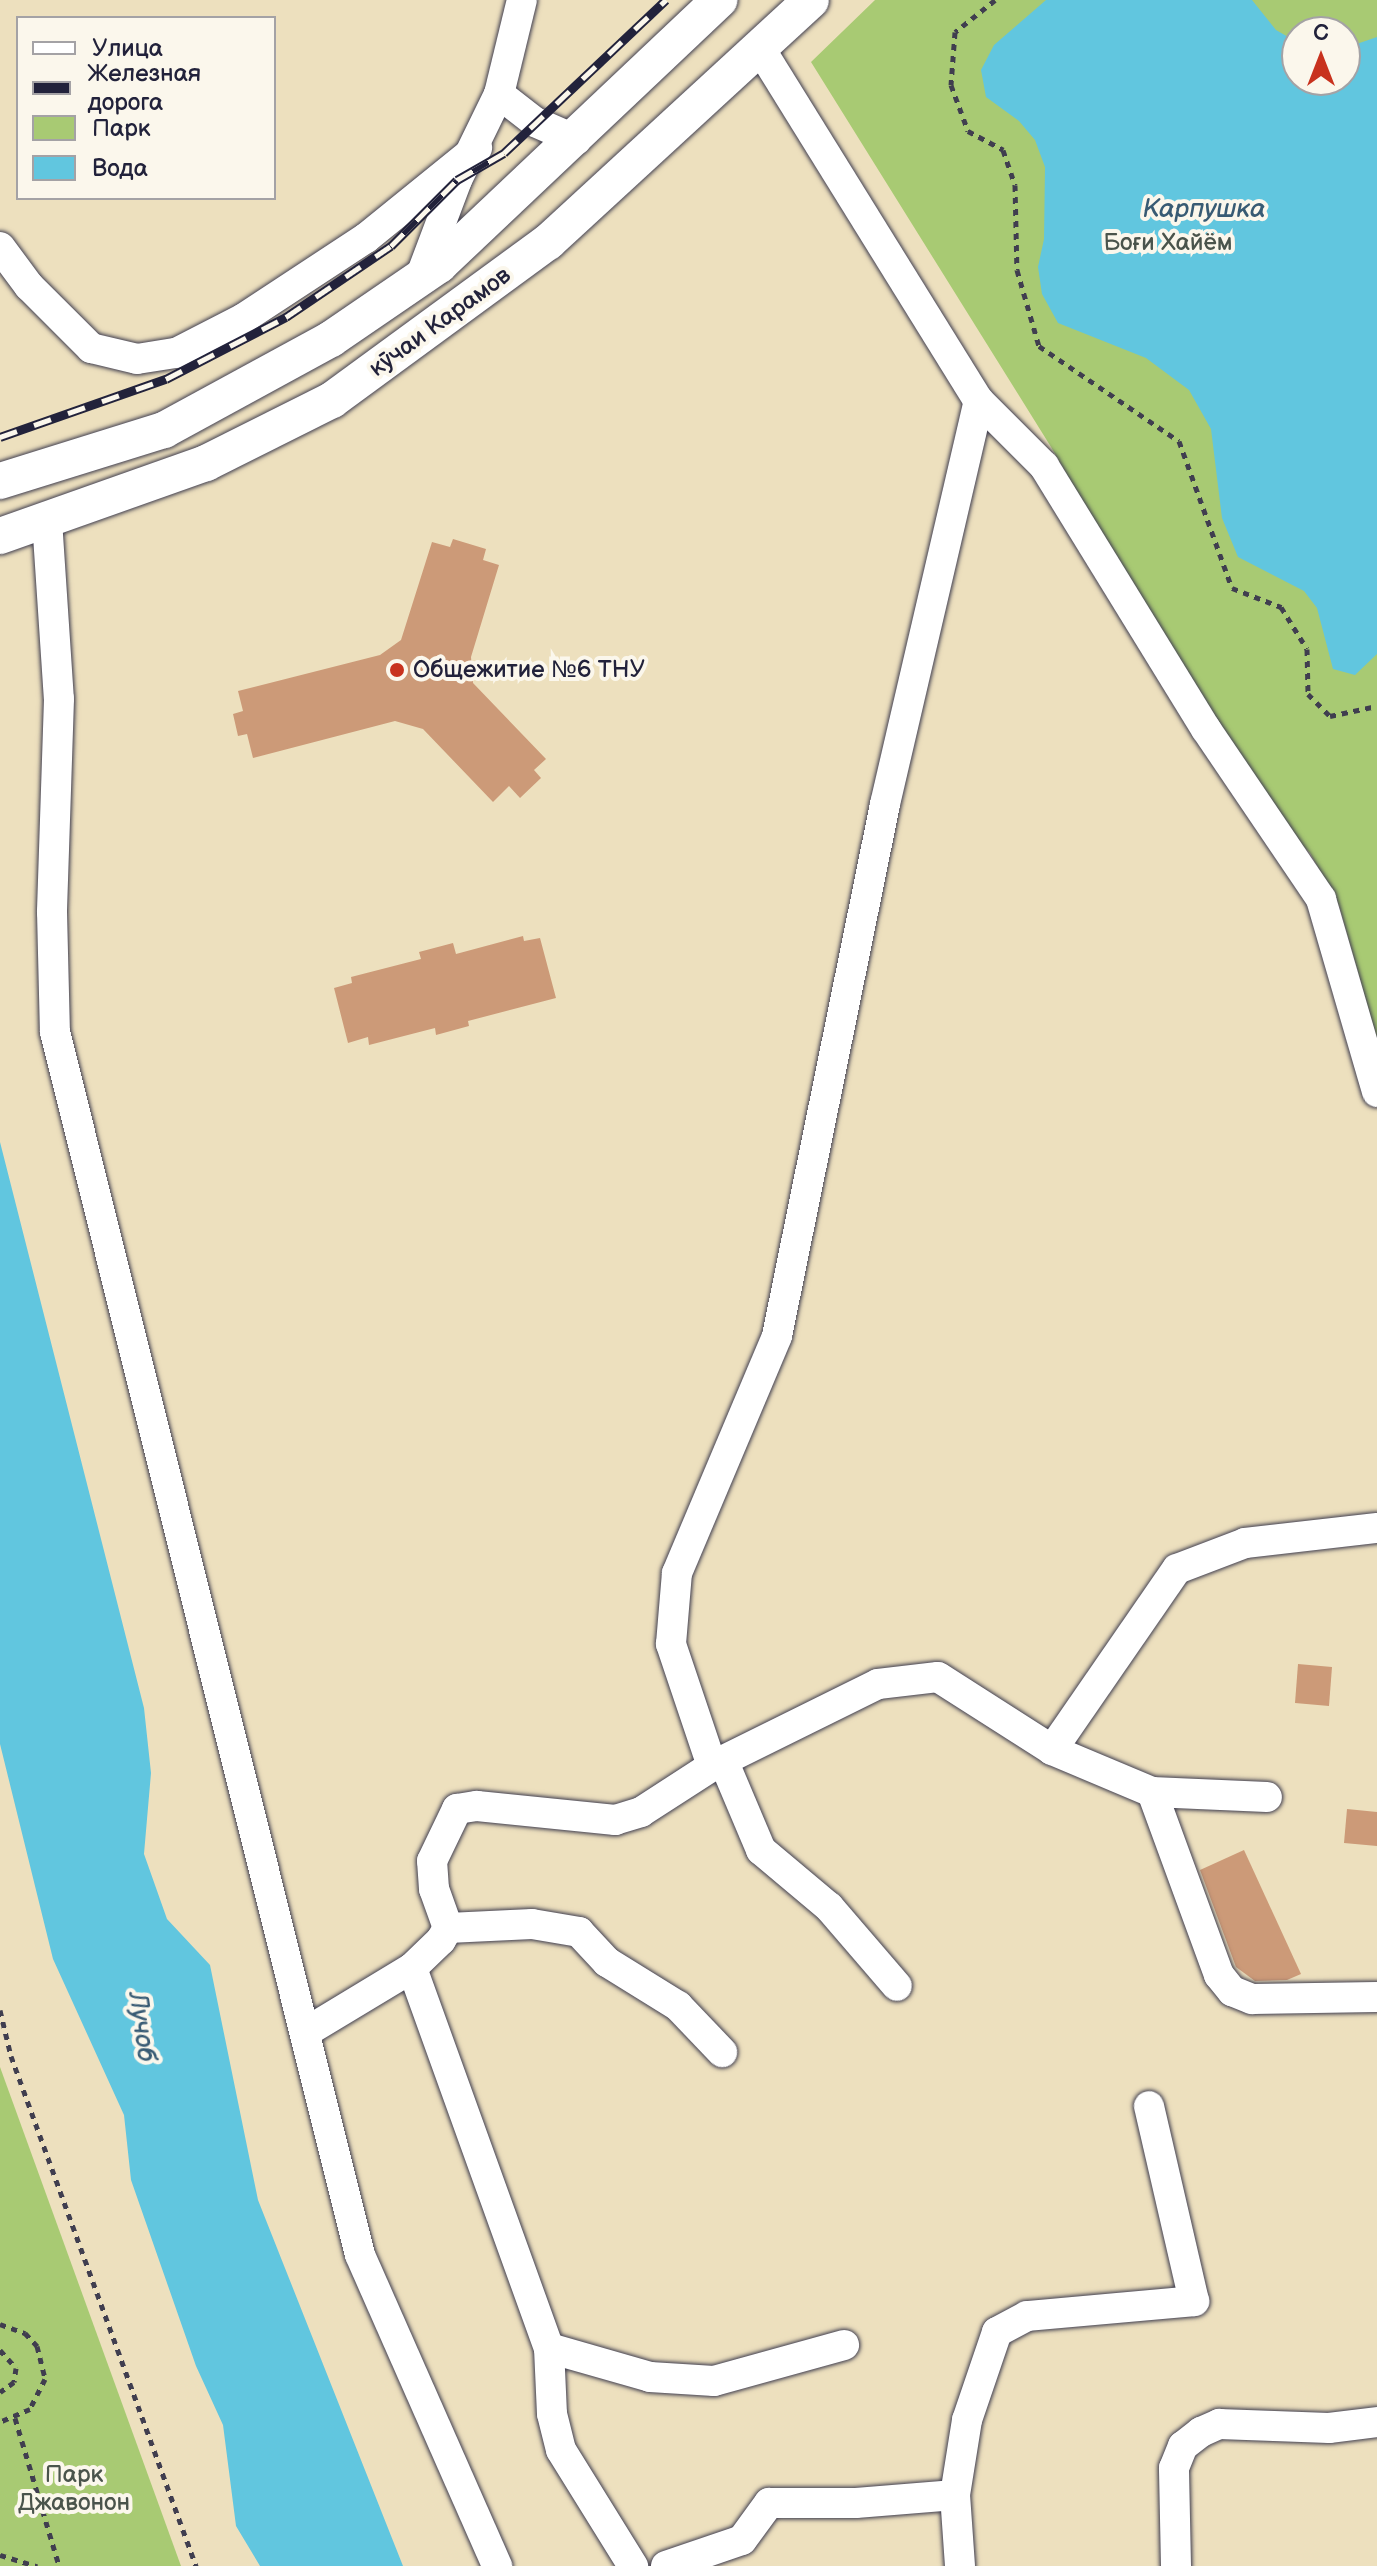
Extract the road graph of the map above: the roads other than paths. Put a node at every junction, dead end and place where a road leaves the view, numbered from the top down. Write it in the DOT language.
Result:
graph roads {
  1 [pos="522,0"];
  2 [pos="719,0"];
  3 [pos="811,0"];
  4 [pos="761,50"];
  5 [pos="499,94"];
  6 [pos="576,140"];
  7 [pos="477,148"];
  8 [pos="0,247"];
  9 [pos="420,278"];
  10 [pos="979,401"];
  11 [pos="0,481"];
  12 [pos="47,520"];
  13 [pos="0,536"];
  14 [pos="1377,1092"];
  15 [pos="1377,1528"];
  16 [pos="1052,1750"];
  17 [pos="718,1763"];
  18 [pos="1152,1792"];
  19 [pos="1267,1797"];
  20 [pos="448,1928"];
  21 [pos="412,1968"];
  22 [pos="897,1986"];
  23 [pos="1377,1997"];
  24 [pos="306,2032"];
  25 [pos="722,2052"];
  26 [pos="1149,2106"];
  27 [pos="844,2345"];
  28 [pos="549,2348"];
  29 [pos="1377,2422"];
  30 [pos="955,2495"];
  31 [pos="497,2566"];
  32 [pos="633,2566"];
  33 [pos="666,2566"];
  34 [pos="960,2566"];
  35 [pos="1176,2566"];
  1 -- 5 [label="street"];
  2 -- 6 [label="main road, кӯчаи Карамов"];
  3 -- 4 [label="main road, кӯчаи Карамов"];
  4 -- 10 [label="street"];
  4 -- 12 [label="main road, кӯчаи Карамов"];
  5 -- 6 [label="street"];
  5 -- 7 [label="street"];
  6 -- 9 [label="main road, кӯчаи Карамов"];
  7 -- 8 [label="street"];
  7 -- 9 [label="street"];
  9 -- 11 [label="main road, кӯчаи Карамов"];
  10 -- 14 [label="street"];
  10 -- 17 [label="street"];
  12 -- 13 [label="main road, кӯчаи Карамов"];
  12 -- 24 [label="street"];
  15 -- 16 [label="street"];
  16 -- 17 [label="street"];
  16 -- 18 [label="street"];
  17 -- 20 [label="street"];
  17 -- 22 [label="street"];
  18 -- 19 [label="street"];
  18 -- 23 [label="street"];
  20 -- 21 [label="street"];
  20 -- 25 [label="street"];
  21 -- 24 [label="street"];
  21 -- 28 [label="street"];
  24 -- 31 [label="street"];
  26 -- 30 [label="street"];
  27 -- 28 [label="street"];
  28 -- 32 [label="street"];
  29 -- 35 [label="street"];
  30 -- 33 [label="street"];
  30 -- 34 [label="street"];
}
